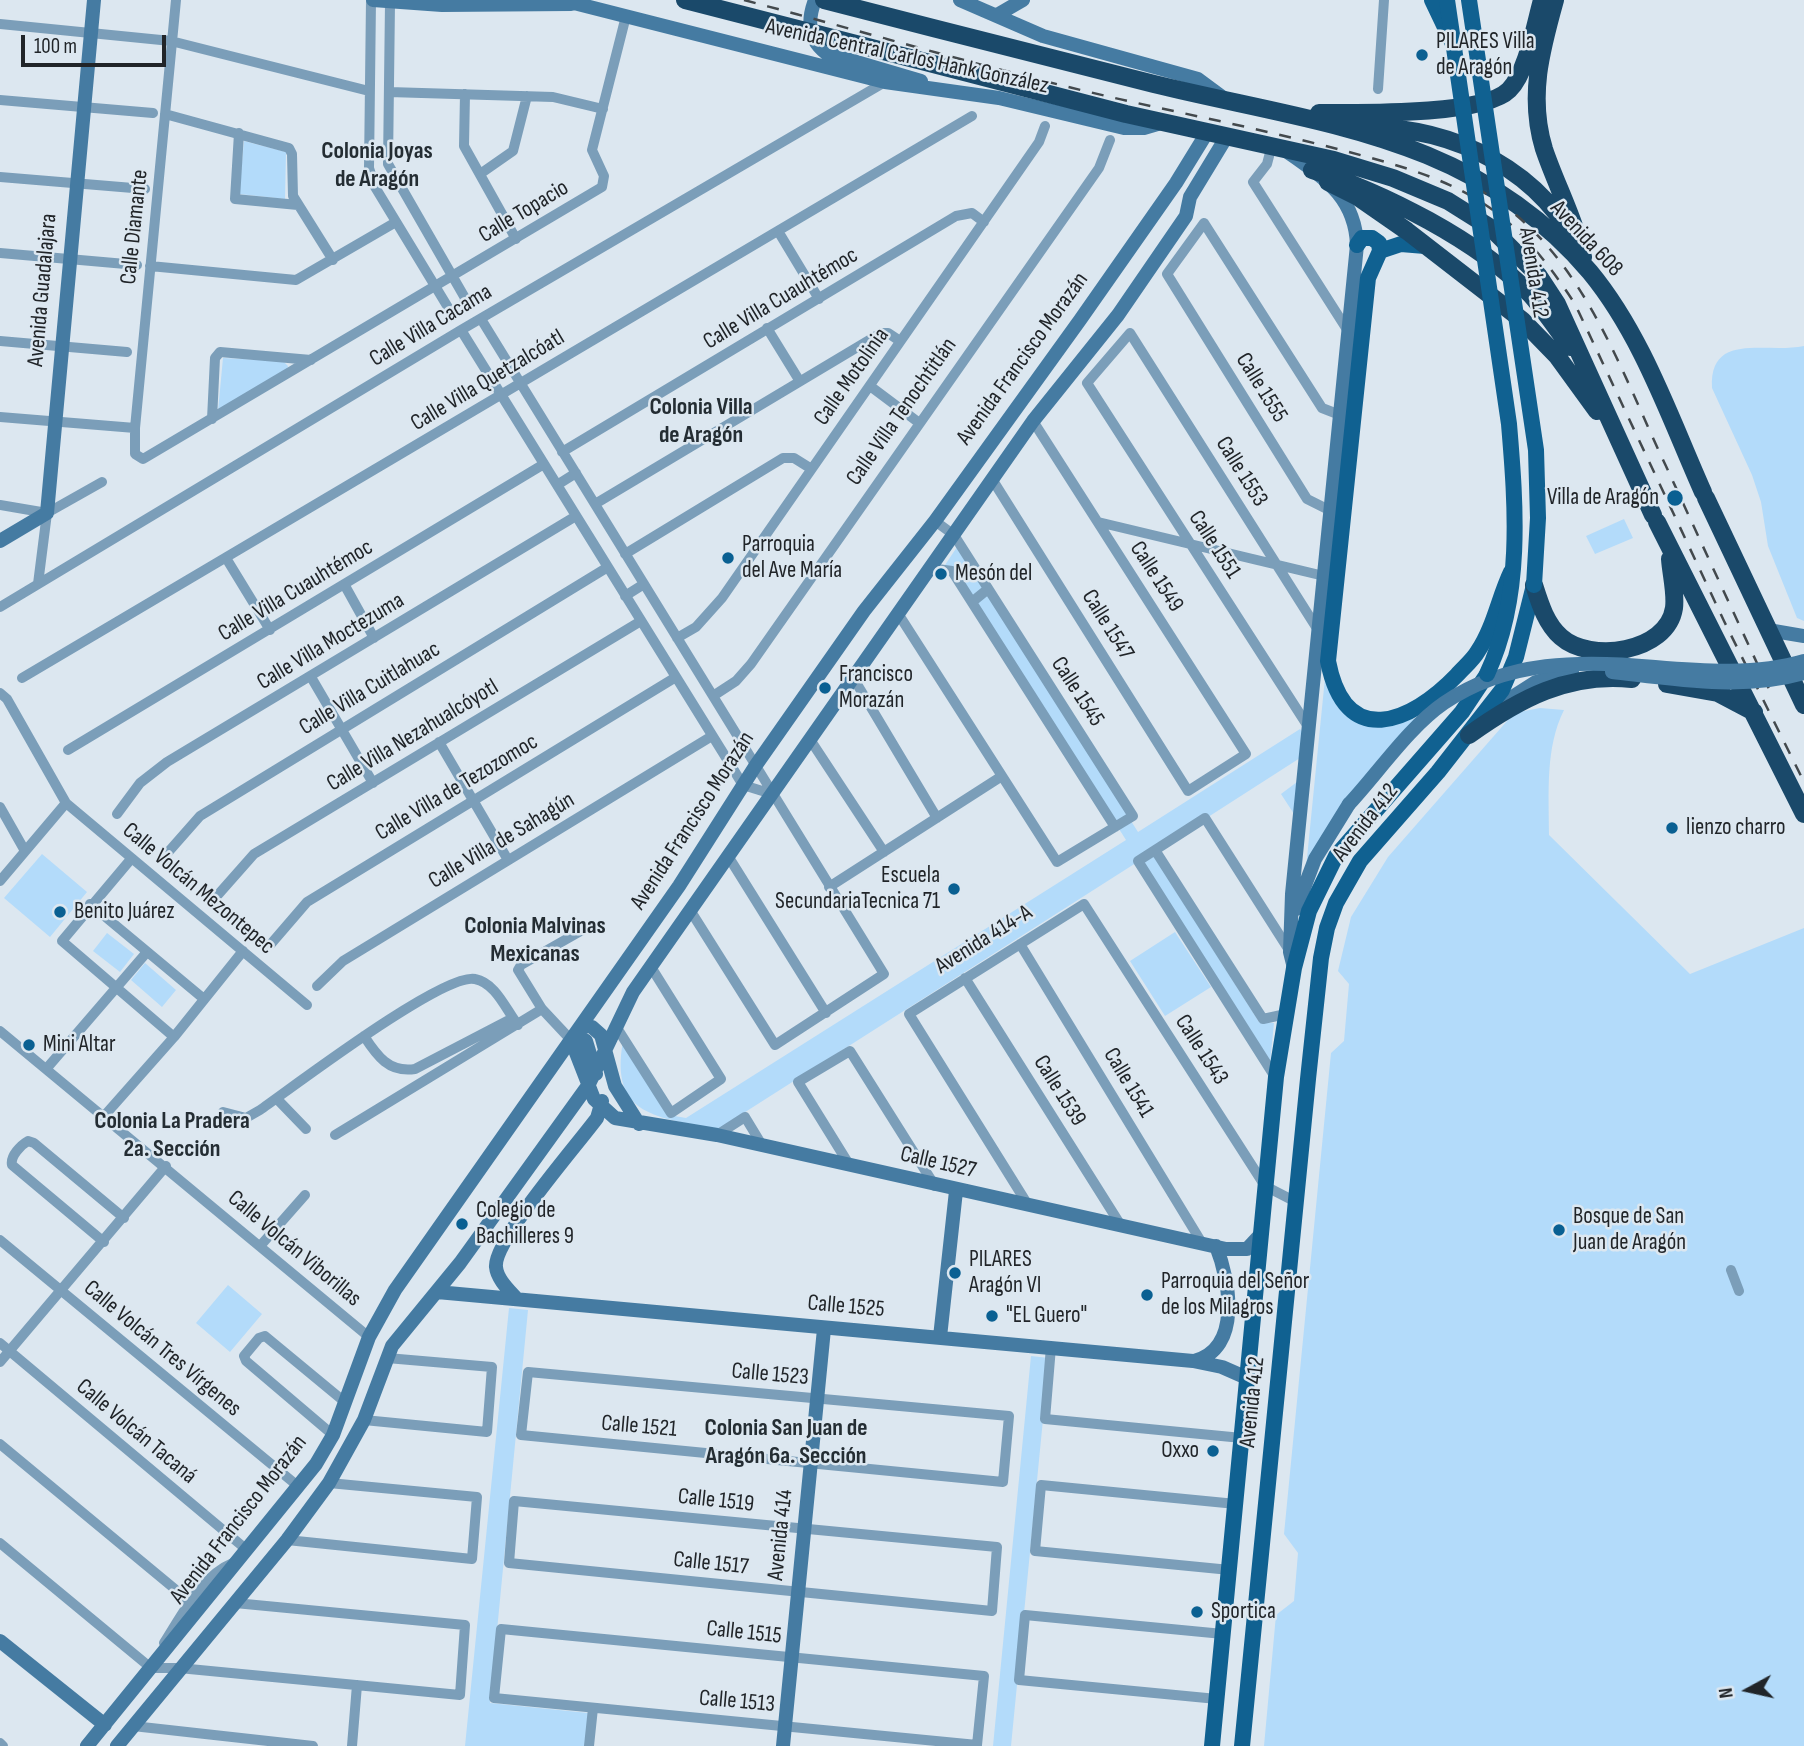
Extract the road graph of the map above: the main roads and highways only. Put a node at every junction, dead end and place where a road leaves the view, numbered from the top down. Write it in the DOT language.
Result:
graph roads {
  1 [pos="685,0"];
  2 [pos="824,0"];
  3 [pos="1432,0"];
  4 [pos="1447,0"];
  5 [pos="1469,0"];
  6 [pos="1542,0"];
  7 [pos="1555,0"];
  8 [pos="1452,42"];
  9 [pos="1298,114"];
  10 [pos="1340,125"];
  11 [pos="1312,170"];
  12 [pos="1328,182"];
  13 [pos="1357,245"];
  14 [pos="1425,246"];
  15 [pos="1380,251"];
  16 [pos="1590,272"];
  17 [pos="1591,380"];
  18 [pos="1618,439"];
  19 [pos="1668,547"];
  20 [pos="1512,570"];
  21 [pos="1534,585"];
  22 [pos="1804,705"];
  23 [pos="1754,712"];
  24 [pos="1469,735"];
  25 [pos="1804,814"];
  26 [pos="1212,1746"];
  27 [pos="1242,1746"];
  1 -- 17 [label="highway, Avenida Central Carlos Hank González, bridge"];
  2 -- 9 [label="highway, Avenida Central Carlos Hank González"];
  3 -- 8 [label="main road"];
  4 -- 8 [label="main road, Avenida 412, bridge"];
  5 -- 21 [label="main road, Avenida 412, bridge"];
  6 -- 9 [label="highway"];
  7 -- 16 [label="highway"];
  8 -- 20 [label="main road, Avenida 412, bridge"];
  9 -- 10 [label="highway, Avenida Central Carlos Hank González"];
  10 -- 16 [label="highway, Avenida 608"];
  10 -- 16 [label="highway"];
  11 -- 17 [label="highway"];
  12 -- 14 [label="highway"];
  13 -- 15 [label="main road"];
  14 -- 15 [label="main road"];
  14 -- 18 [label="highway"];
  15 -- 20 [label="main road"];
  16 -- 22 [label="highway, Avenida 608"];
  17 -- 18 [label="highway"];
  18 -- 19 [label="highway"];
  19 -- 21 [label="highway"];
  19 -- 23 [label="highway"];
  20 -- 26 [label="main road, Avenida 412, bridge"];
  21 -- 24 [label="main road, Avenida 412"];
  23 -- 24 [label="highway"];
  23 -- 25 [label="highway"];
  24 -- 27 [label="main road, Avenida 412"];
}
